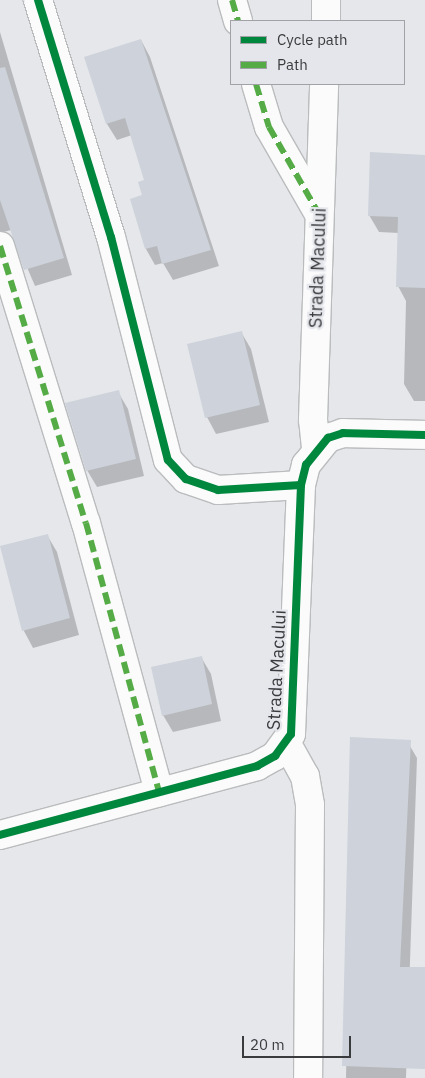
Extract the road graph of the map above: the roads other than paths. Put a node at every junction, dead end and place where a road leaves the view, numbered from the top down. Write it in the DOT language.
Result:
graph roads {
  1 [pos="38,0"];
  2 [pos="232,0"];
  3 [pos="326,0"];
  4 [pos="238,20"];
  5 [pos="326,20"];
  6 [pos="256,85"];
  7 [pos="324,85"];
  8 [pos="319,214"];
  9 [pos="0,246"];
  10 [pos="425,434"];
  11 [pos="316,448"];
  12 [pos="301,485"];
  13 [pos="287,744"];
  14 [pos="159,792"];
  15 [pos="0,835"];
  16 [pos="308,1078"];
  1 -- 12 [label="street"];
  2 -- 4 [label="street"];
  3 -- 5 [label="street"];
  6 -- 8 [label="street"];
  7 -- 8 [label="street, Strada Macului"];
  8 -- 11 [label="street, Strada Macului"];
  9 -- 14 [label="street"];
  10 -- 11 [label="street"];
  11 -- 12 [label="street, Strada Macului"];
  12 -- 13 [label="street, Strada Macului"];
  13 -- 14 [label="street, Strada Macului"];
  13 -- 16 [label="street"];
  14 -- 15 [label="street, Strada Macului"];
}
